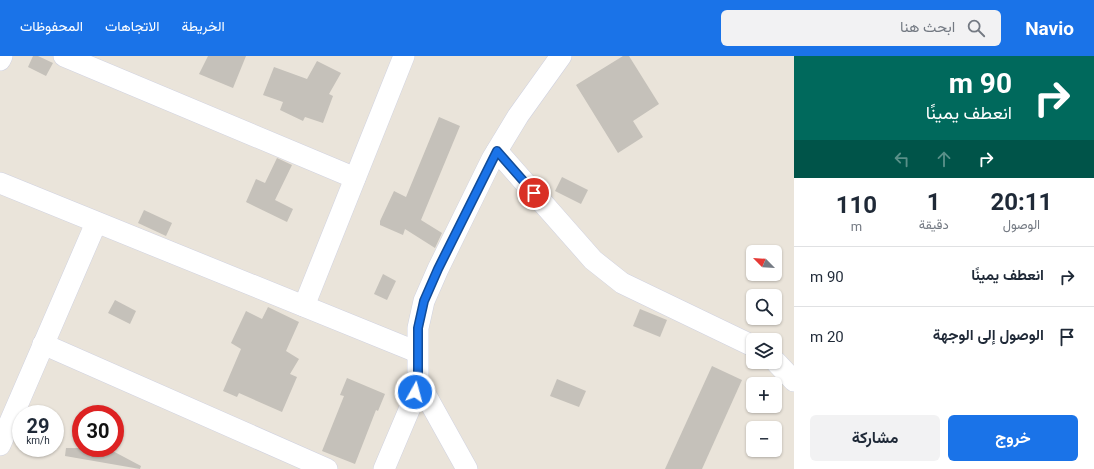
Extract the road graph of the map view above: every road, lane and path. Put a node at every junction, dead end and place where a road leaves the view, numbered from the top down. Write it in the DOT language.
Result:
graph roads {
  1 [pos="2,56"];
  2 [pos="64,56"];
  3 [pos="404,56"];
  4 [pos="561,56"];
  5 [pos="0,60"];
  6 [pos="497,151"];
  7 [pos="355,178"];
  8 [pos="0,183"];
  9 [pos="96,223"];
  10 [pos="304,306"];
  11 [pos="746,343"];
  12 [pos="43,344"];
  13 [pos="417,352"];
  14 [pos="782,368"];
  15 [pos="418,381"];
  16 [pos="794,381"];
  17 [pos="0,444"];
  18 [pos="327,469"];
  19 [pos="384,469"];
  20 [pos="467,469"];
  1 -- 5 [label="street"];
  2 -- 7 [label="street"];
  3 -- 7 [label="street"];
  4 -- 6 [label="street"];
  6 -- 11 [label="street"];
  6 -- 13 [label="street"];
  7 -- 10 [label="street"];
  8 -- 9 [label="street"];
  9 -- 10 [label="street"];
  9 -- 12 [label="street"];
  10 -- 13 [label="street"];
  12 -- 17 [label="street"];
  12 -- 18 [label="street"];
  13 -- 15 [label="street"];
  14 -- 16 [label="street"];
  15 -- 19 [label="street"];
  15 -- 20 [label="street"];
}
